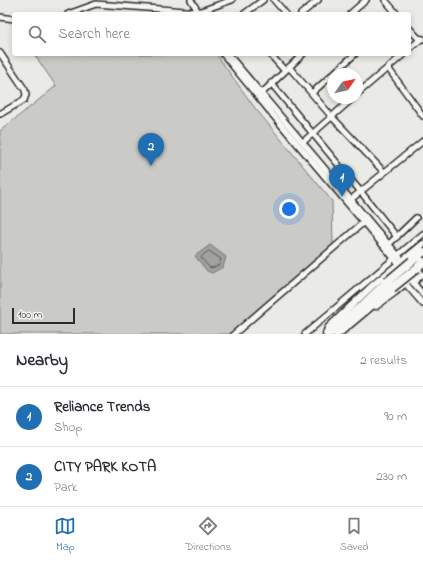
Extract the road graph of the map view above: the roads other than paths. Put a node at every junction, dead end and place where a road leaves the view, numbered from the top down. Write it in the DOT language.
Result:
graph roads {
  1 [pos="191,0"];
  2 [pos="232,0"];
  3 [pos="263,0"];
  4 [pos="274,0"];
  5 [pos="318,0"];
  6 [pos="366,0"];
  7 [pos="385,0"];
  8 [pos="74,12"];
  9 [pos="188,12"];
  10 [pos="198,12"];
  11 [pos="202,12"];
  12 [pos="247,12"];
  13 [pos="284,12"];
  14 [pos="303,12"];
  15 [pos="352,12"];
  16 [pos="395,12"];
  17 [pos="0,17"];
  18 [pos="12,18"];
  19 [pos="411,30"];
  20 [pos="422,39"];
  21 [pos="411,47"];
  22 [pos="0,53"];
  23 [pos="225,56"];
  24 [pos="230,56"];
  25 [pos="272,56"];
  26 [pos="301,56"];
  27 [pos="353,56"];
  28 [pos="402,56"];
  29 [pos="289,67"];
  30 [pos="388,68"];
  31 [pos="285,71"];
  32 [pos="272,83"];
  33 [pos="363,89"];
  34 [pos="262,93"];
  35 [pos="312,93"];
  36 [pos="346,104"];
  37 [pos="0,114"];
  38 [pos="423,116"];
  39 [pos="332,117"];
  40 [pos="313,134"];
  41 [pos="423,140"];
  42 [pos="303,142"];
  43 [pos="384,172"];
  44 [pos="361,192"];
  45 [pos="352,199"];
  46 [pos="347,203"];
  47 [pos="416,218"];
  48 [pos="368,219"];
  49 [pos="363,223"];
  50 [pos="423,234"];
  51 [pos="397,237"];
  52 [pos="389,244"];
  53 [pos="423,244"];
  54 [pos="423,252"];
  55 [pos="398,259"];
  56 [pos="419,265"];
  57 [pos="423,274"];
  58 [pos="409,282"];
  59 [pos="389,285"];
  60 [pos="423,295"];
  61 [pos="423,304"];
  62 [pos="234,334"];
  63 [pos="305,334"];
  64 [pos="327,334"];
  65 [pos="337,334"];
  66 [pos="342,334"];
  1 -- 10 [label="street"];
  2 -- 11 [label="street"];
  3 -- 12 [label="street"];
  4 -- 13 [label="street"];
  5 -- 14 [label="street"];
  6 -- 15 [label="street"];
  7 -- 16 [label="street"];
  8 -- 9 [label="street"];
  17 -- 18 [label="street"];
  19 -- 20 [label="street"];
  20 -- 21 [label="street"];
  22 -- 37 [label="street"];
  23 -- 46 [label="street"];
  24 -- 34 [label="street"];
  25 -- 31 [label="street"];
  26 -- 29 [label="street"];
  27 -- 35 [label="street"];
  28 -- 30 [label="street"];
  29 -- 31 [label="street"];
  29 -- 35 [label="street"];
  30 -- 33 [label="street"];
  30 -- 38 [label="street"];
  31 -- 32 [label="street"];
  32 -- 34 [label="street"];
  32 -- 40 [label="street"];
  34 -- 42 [label="street"];
  35 -- 39 [label="street"];
  36 -- 39 [label="street"];
  39 -- 40 [label="street"];
  39 -- 43 [label="street"];
  40 -- 42 [label="street"];
  40 -- 44 [label="street"];
  41 -- 43 [label="street"];
  42 -- 45 [label="street"];
  43 -- 44 [label="street"];
  44 -- 45 [label="street"];
  44 -- 51 [label="street"];
  45 -- 46 [label="street"];
  45 -- 48 [label="street"];
  46 -- 49 [label="street"];
  47 -- 51 [label="street"];
  48 -- 49 [label="street"];
  48 -- 52 [label="street"];
  49 -- 55 [label="street"];
  49 -- 62 [label="street"];
  50 -- 55 [label="street"];
  51 -- 52 [label="street"];
  52 -- 55 [label="street"];
  53 -- 55 [label="street"];
  54 -- 56 [label="main road"];
  55 -- 58 [label="street"];
  55 -- 63 [label="street"];
  55 -- 64 [label="street"];
  56 -- 58 [label="street"];
  56 -- 59 [label="main road, bridge"];
  57 -- 58 [label="street"];
  58 -- 60 [label="street"];
  58 -- 61 [label="street"];
  58 -- 66 [label="street"];
  59 -- 64 [label="main road"];
  59 -- 65 [label="main road"];
}
